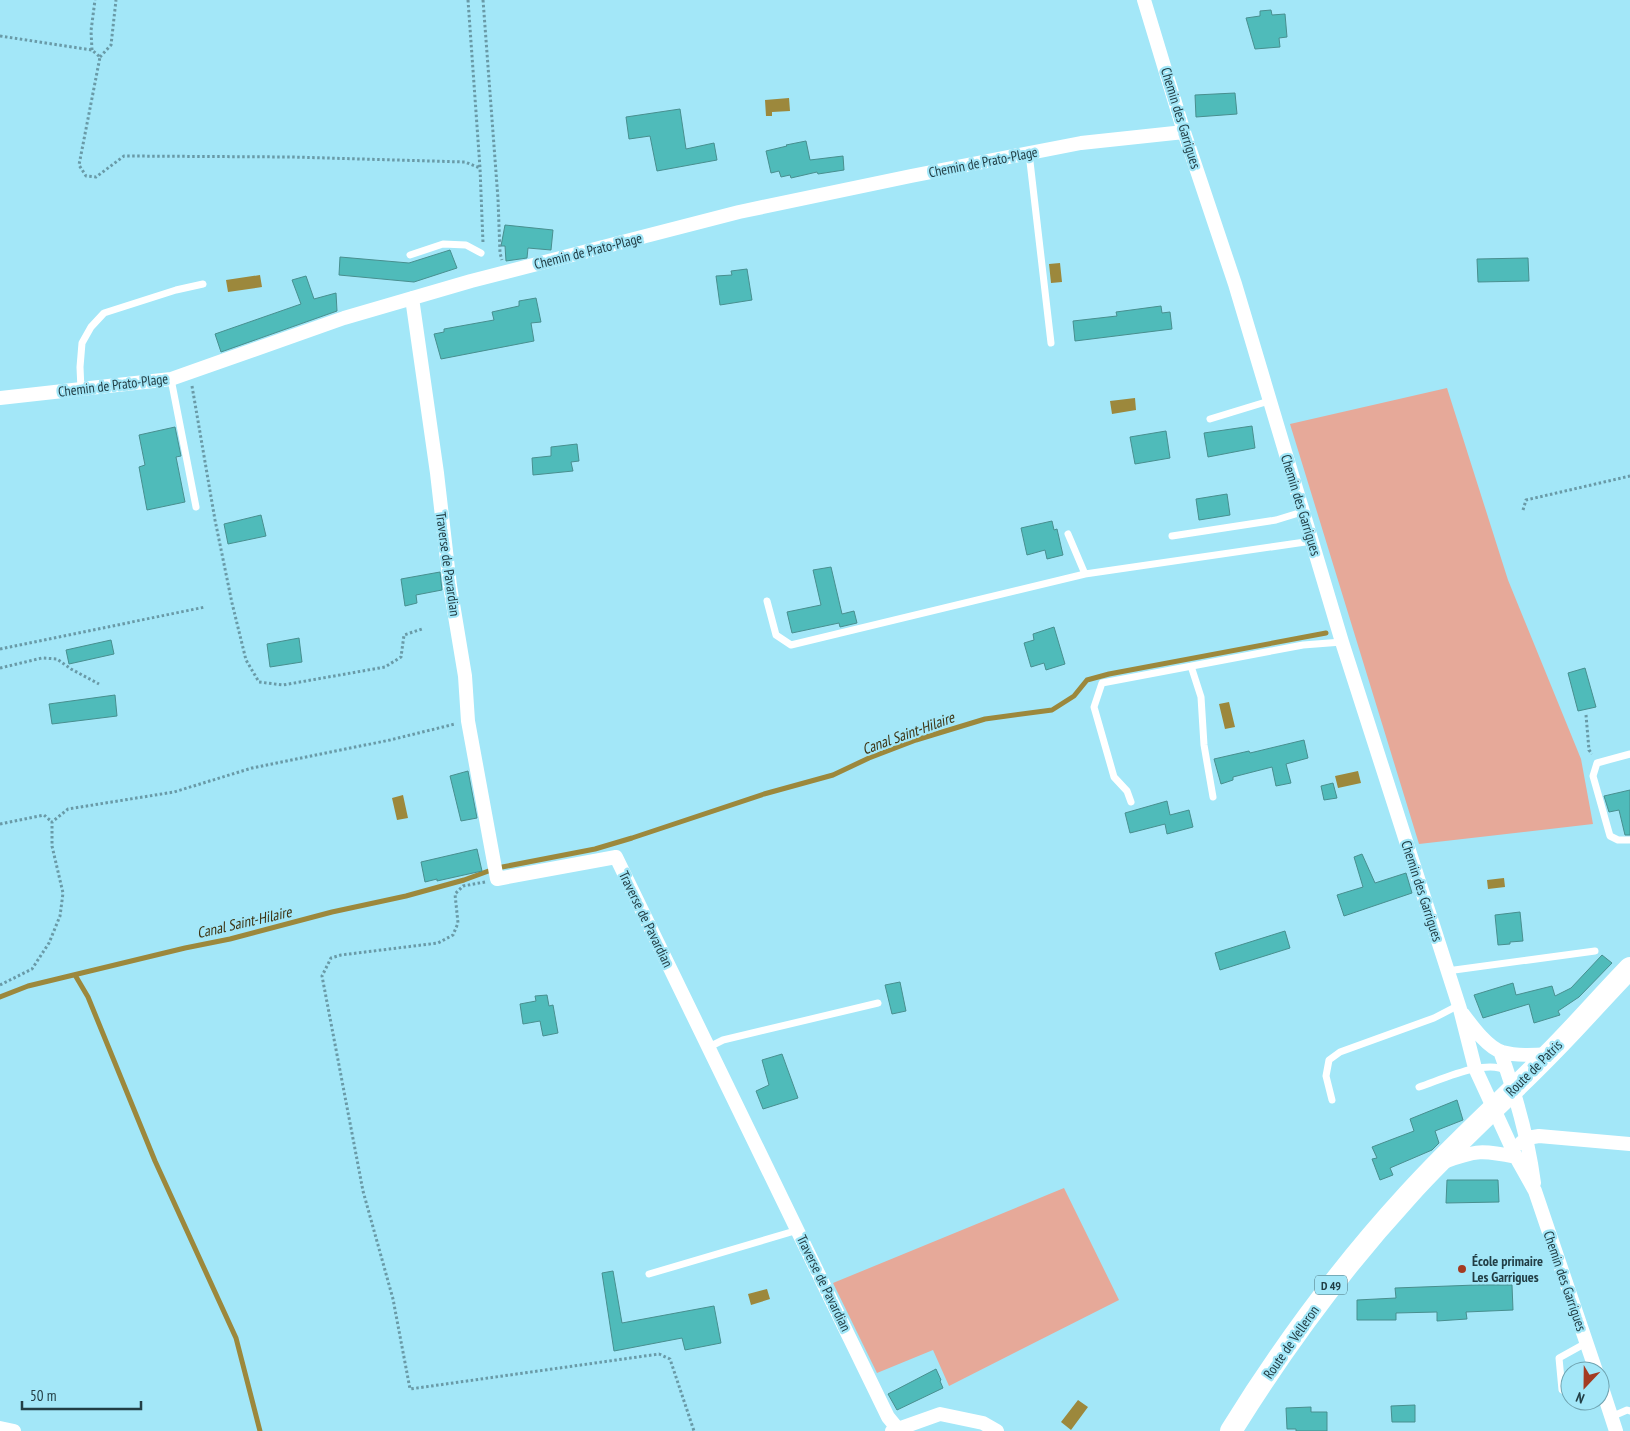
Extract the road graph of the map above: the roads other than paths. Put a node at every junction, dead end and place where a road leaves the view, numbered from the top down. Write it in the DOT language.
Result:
graph roads {
  1 [pos="1144,0"];
  2 [pos="1184,132"];
  3 [pos="1029,153"];
  4 [pos="481,253"];
  5 [pos="410,255"];
  6 [pos="203,284"];
  7 [pos="412,298"];
  8 [pos="1052,343"];
  9 [pos="170,379"];
  10 [pos="81,390"];
  11 [pos="0,398"];
  12 [pos="1269,401"];
  13 [pos="1210,419"];
  14 [pos="196,507"];
  15 [pos="1302,512"];
  16 [pos="1068,534"];
  17 [pos="1172,536"];
  18 [pos="1313,541"];
  19 [pos="1085,574"];
  20 [pos="766,601"];
  21 [pos="1342,642"];
  22 [pos="1191,666"];
  23 [pos="1630,754"];
  24 [pos="1213,797"];
  25 [pos="1131,802"];
  26 [pos="1630,840"];
  27 [pos="1595,951"];
  28 [pos="1630,968"];
  29 [pos="1447,972"];
  30 [pos="878,1003"];
  31 [pos="1459,1007"];
  32 [pos="709,1047"];
  33 [pos="1500,1051"];
  34 [pos="1549,1054"];
  35 [pos="1475,1068"];
  36 [pos="1511,1080"];
  37 [pos="1419,1087"];
  38 [pos="1332,1100"];
  39 [pos="1494,1108"];
  40 [pos="1527,1138"];
  41 [pos="1630,1144"];
  42 [pos="1514,1153"];
  43 [pos="1435,1166"];
  44 [pos="1535,1191"];
  45 [pos="798,1230"];
  46 [pos="649,1274"];
  47 [pos="1586,1343"];
  48 [pos="1592,1361"];
  49 [pos="1560,1369"];
  50 [pos="1609,1411"];
  51 [pos="1630,1411"];
  52 [pos="1611,1417"];
  53 [pos="0,1428"];
  54 [pos="894,1430"];
  55 [pos="14,1431"];
  56 [pos="997,1431"];
  57 [pos="1231,1431"];
  58 [pos="1616,1431"];
  1 -- 2 [label="street, Chemin des Garrigues"];
  2 -- 3 [label="street, Chemin de Prato-Plage"];
  2 -- 12 [label="street, Chemin des Garrigues"];
  3 -- 7 [label="street, Chemin de Prato-Plage"];
  3 -- 8 [label="lane"];
  4 -- 5 [label="lane"];
  6 -- 10 [label="lane"];
  7 -- 9 [label="street, Chemin de Prato-Plage"];
  7 -- 32 [label="street, Traverse de Pavardian"];
  9 -- 10 [label="street, Chemin de Prato-Plage"];
  9 -- 14 [label="lane"];
  10 -- 11 [label="street, Chemin de Prato-Plage"];
  12 -- 13 [label="lane"];
  12 -- 15 [label="street, Chemin des Garrigues"];
  15 -- 17 [label="lane"];
  15 -- 18 [label="street, Chemin des Garrigues"];
  16 -- 19 [label="lane"];
  18 -- 19 [label="lane"];
  18 -- 21 [label="street, Chemin des Garrigues"];
  19 -- 20 [label="lane"];
  21 -- 22 [label="lane"];
  21 -- 29 [label="street, Chemin des Garrigues"];
  22 -- 24 [label="lane"];
  22 -- 25 [label="lane"];
  23 -- 26 [label="lane"];
  27 -- 29 [label="lane"];
  28 -- 34 [label="main road, Route de Patris / D 49"];
  29 -- 31 [label="street, Chemin des Garrigues"];
  30 -- 32 [label="lane"];
  31 -- 33 [label="street, Chemin des Garrigues"];
  31 -- 35 [label="street, Chemin des Garrigues"];
  31 -- 38 [label="lane"];
  32 -- 45 [label="street, Traverse de Pavardian"];
  33 -- 34 [label="street"];
  33 -- 36 [label="street, Chemin des Garrigues"];
  34 -- 36 [label="main road, Route de Patris / D 49"];
  35 -- 36 [label="lane"];
  35 -- 37 [label="lane"];
  35 -- 39 [label="street, Chemin des Garrigues"];
  36 -- 39 [label="main road, Route de Patris / D 49"];
  36 -- 40 [label="street, Chemin des Garrigues"];
  39 -- 42 [label="street, Chemin des Garrigues"];
  39 -- 43 [label="main road, Route de Patris / D 49"];
  40 -- 41 [label="street"];
  40 -- 42 [label="street"];
  40 -- 44 [label="street, Chemin des Garrigues"];
  42 -- 43 [label="street"];
  42 -- 44 [label="street, Chemin des Garrigues"];
  43 -- 57 [label="main road, Route de Velleron / D 49"];
  44 -- 47 [label="street, Chemin des Garrigues"];
  45 -- 46 [label="lane"];
  45 -- 54 [label="street, Traverse de Pavardian"];
  47 -- 48 [label="street, Chemin des Garrigues"];
  47 -- 49 [label="lane"];
  50 -- 52 [label="street"];
  51 -- 52 [label="lane"];
  52 -- 58 [label="street"];
  53 -- 55 [label="street"];
  54 -- 56 [label="street"];
}
